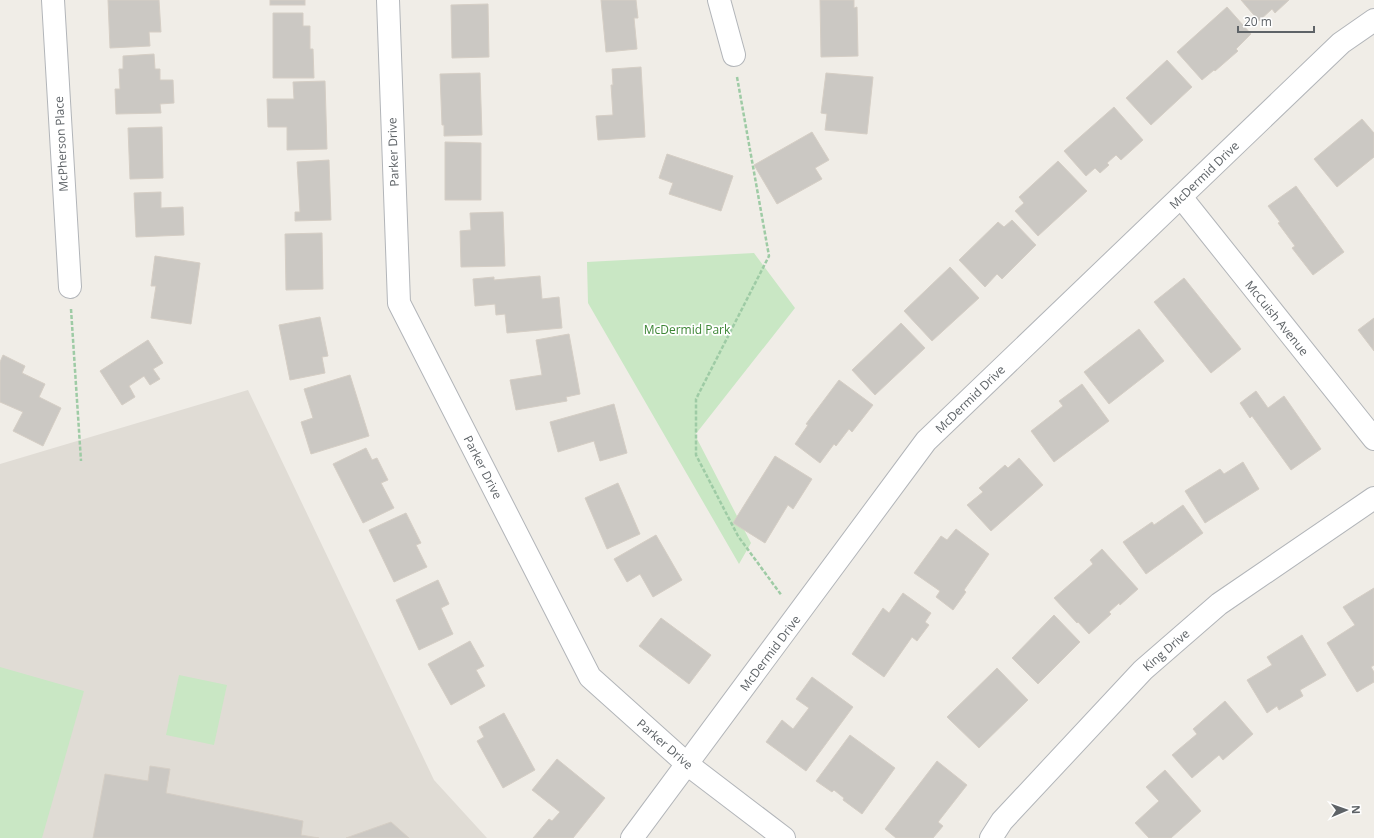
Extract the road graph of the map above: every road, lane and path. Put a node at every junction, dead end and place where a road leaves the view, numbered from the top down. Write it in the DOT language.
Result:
graph roads {
  1 [pos="53,0"];
  2 [pos="388,0"];
  3 [pos="719,0"];
  4 [pos="1374,20"];
  5 [pos="734,55"];
  6 [pos="1181,197"];
  7 [pos="70,287"];
  8 [pos="1374,439"];
  9 [pos="81,461"];
  10 [pos="1374,498"];
  11 [pos="797,616"];
  12 [pos="687,764"];
  13 [pos="632,838"];
  14 [pos="784,838"];
  15 [pos="991,838"];
  1 -- 7 [label="street, McPherson Place"];
  2 -- 12 [label="street, Parker Drive"];
  3 -- 5 [label="street"];
  4 -- 6 [label="street, McDermid Drive"];
  5 -- 11 [label="path"];
  6 -- 8 [label="street, McCuish Avenue"];
  6 -- 11 [label="street, McDermid Drive"];
  7 -- 9 [label="path"];
  10 -- 15 [label="street, King Drive"];
  11 -- 12 [label="street, McDermid Drive"];
  12 -- 13 [label="street, McDermid Drive"];
  12 -- 14 [label="street, Parker Drive"];
}
